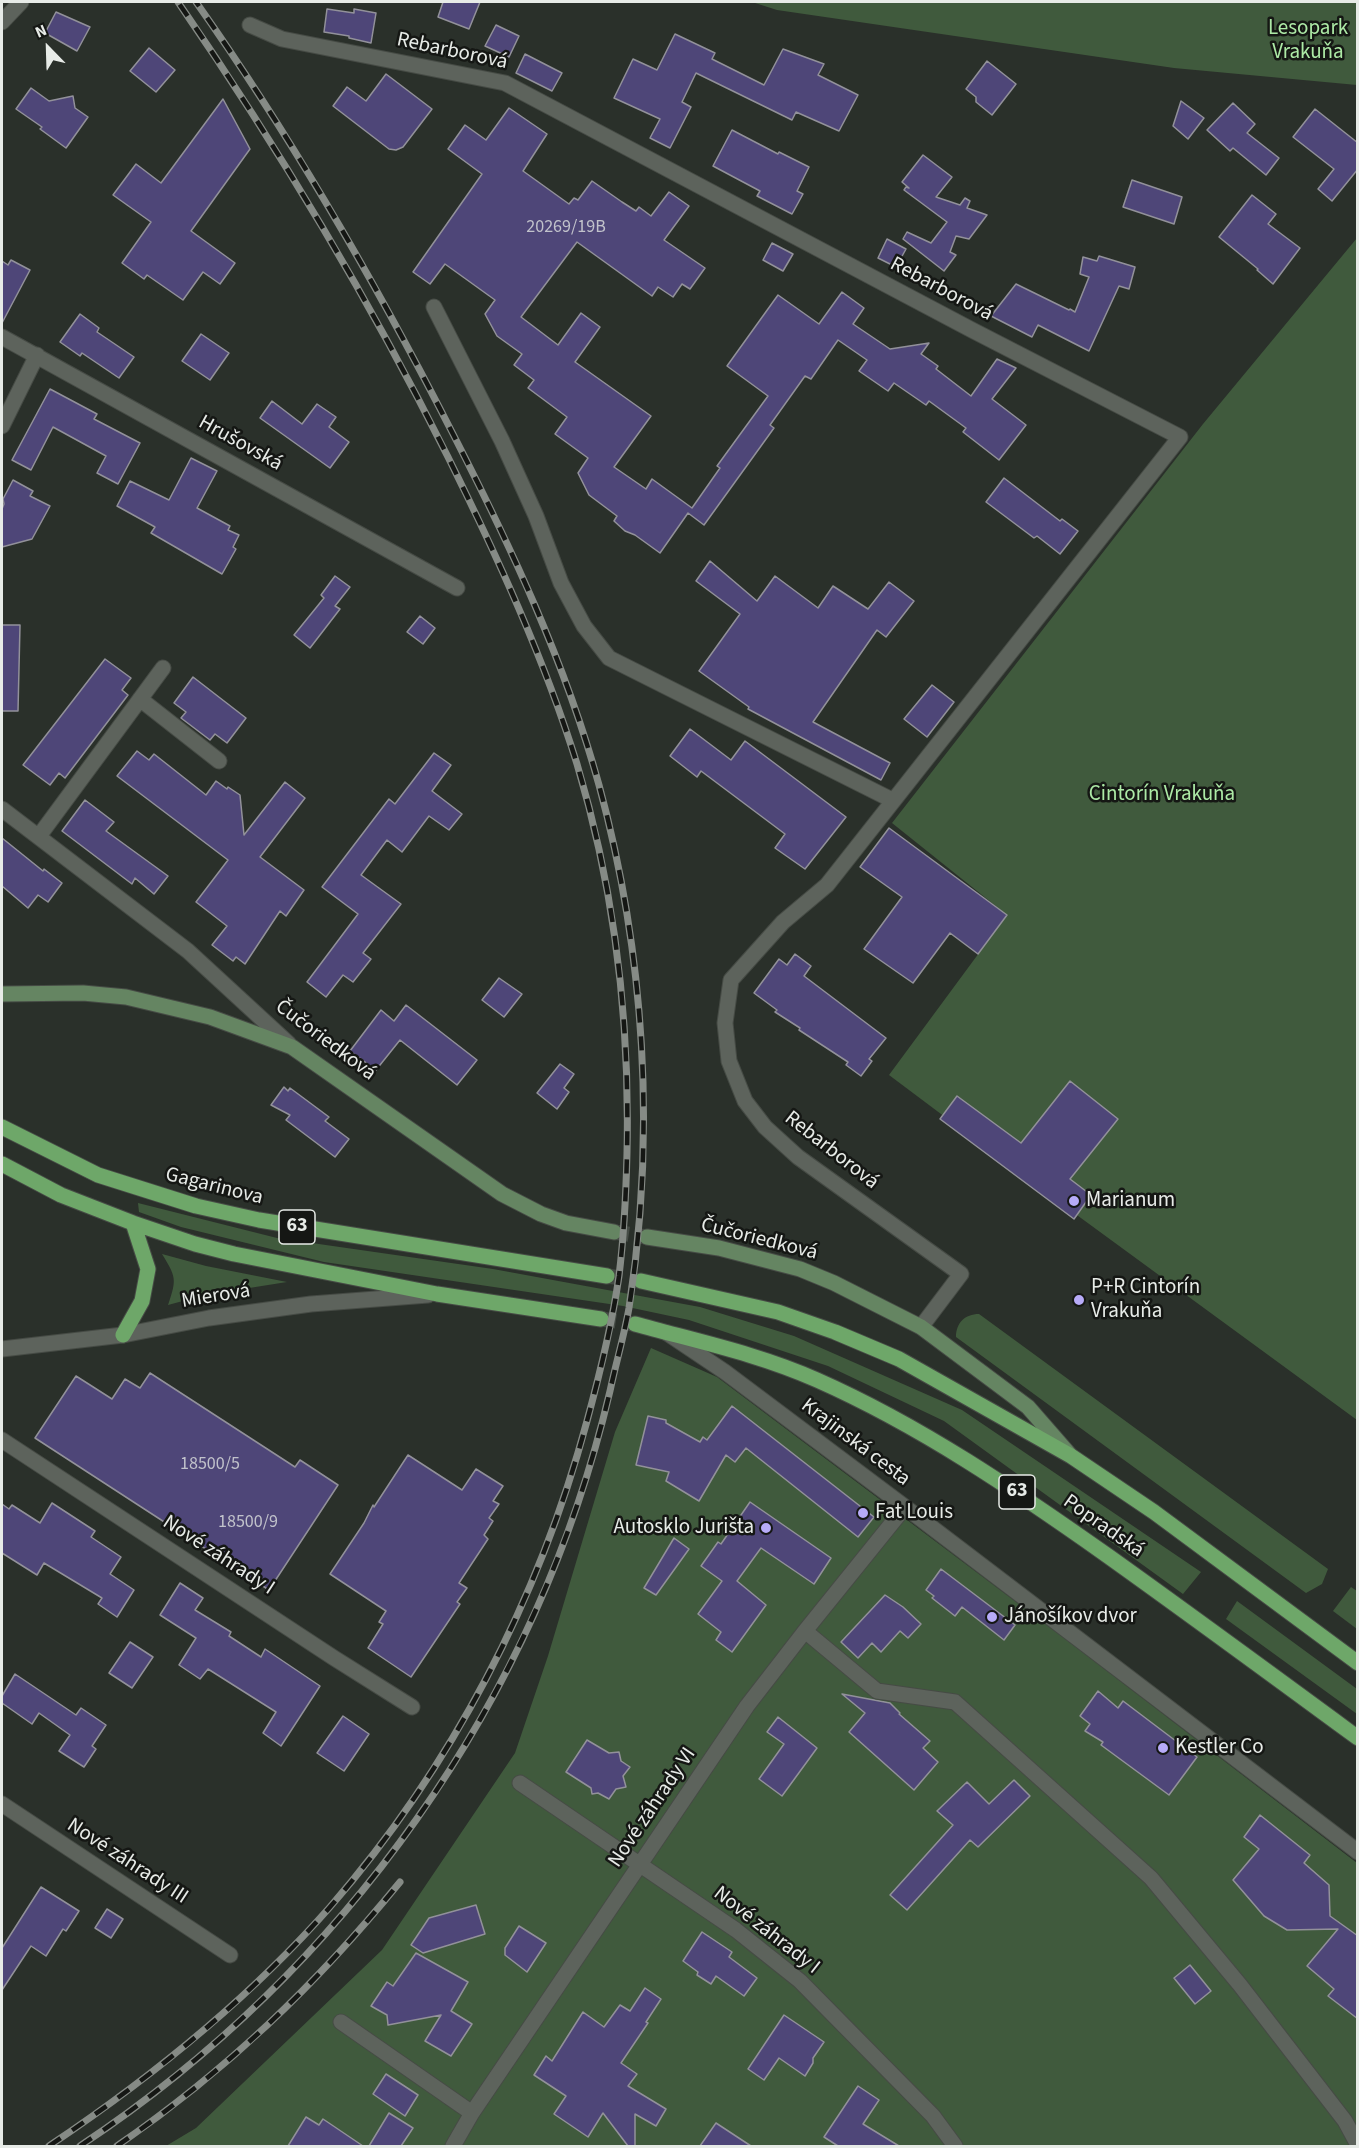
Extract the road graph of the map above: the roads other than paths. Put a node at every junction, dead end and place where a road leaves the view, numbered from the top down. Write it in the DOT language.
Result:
graph roads {
  1 [pos="21,2"];
  2 [pos="2,22"];
  3 [pos="250,25"];
  4 [pos="434,307"];
  5 [pos="2,337"];
  6 [pos="37,355"];
  7 [pos="2,426"];
  8 [pos="457,588"];
  9 [pos="163,668"];
  10 [pos="140,699"];
  11 [pos="219,761"];
  12 [pos="892,800"];
  13 [pos="2,809"];
  14 [pos="39,836"];
  15 [pos="2,994"];
  16 [pos="292,1047"];
  17 [pos="2,1127"];
  18 [pos="2,1164"];
  19 [pos="133,1223"];
  20 [pos="614,1232"];
  21 [pos="647,1237"];
  22 [pos="607,1276"];
  23 [pos="641,1281"];
  24 [pos="437,1294"];
  25 [pos="602,1319"];
  26 [pos="635,1324"];
  27 [pos="921,1327"];
  28 [pos="667,1333"];
  29 [pos="123,1335"];
  30 [pos="2,1349"];
  31 [pos="2,1440"];
  32 [pos="1071,1456"];
  33 [pos="905,1507"];
  34 [pos="805,1631"];
  35 [pos="1358,1663"];
  36 [pos="412,1707"];
  37 [pos="1358,1738"];
  38 [pos="520,1783"];
  39 [pos="2,1804"];
  40 [pos="1358,1852"];
  41 [pos="640,1864"];
  42 [pos="230,1955"];
  43 [pos="341,2022"];
  44 [pos="472,2113"];
  45 [pos="1358,2145"];
  46 [pos="453,2146"];
  47 [pos="955,2146"];
  1 -- 2 [label="street"];
  3 -- 12 [label="street, Rebarborová"];
  4 -- 12 [label="street"];
  5 -- 6 [label="street, Hrušovská"];
  6 -- 7 [label="street"];
  6 -- 8 [label="street, Hrušovská"];
  9 -- 10 [label="street"];
  10 -- 11 [label="street"];
  10 -- 14 [label="street"];
  12 -- 27 [label="street, Rebarborová"];
  13 -- 14 [label="street, Čučoriedková"];
  14 -- 16 [label="street, Čučoriedková"];
  15 -- 16 [label="street"];
  16 -- 20 [label="street, Čučoriedková"];
  17 -- 22 [label="main road, Gagarinova / 63"];
  18 -- 19 [label="main road, 63"];
  19 -- 24 [label="main road, 63"];
  19 -- 29 [label="main road"];
  21 -- 27 [label="street, Čučoriedková"];
  23 -- 32 [label="main road, Popradská"];
  24 -- 25 [label="main road, 63"];
  24 -- 29 [label="street, Mierová"];
  26 -- 28 [label="main road, Popradská / 63"];
  27 -- 32 [label="street, Čučoriedková"];
  28 -- 33 [label="street, Krajinská cesta"];
  28 -- 37 [label="main road, Popradská / 63"];
  29 -- 30 [label="street, Mierová"];
  31 -- 36 [label="street, Nové záhrady I"];
  32 -- 35 [label="main road, Popradská"];
  33 -- 34 [label="street, Nové záhrady VI"];
  33 -- 40 [label="street, Krajinská cesta"];
  34 -- 41 [label="street, Nové záhrady VI"];
  34 -- 45 [label="street"];
  38 -- 41 [label="street, Nové záhrady I"];
  39 -- 42 [label="street, Nové záhrady III"];
  41 -- 44 [label="street, Nové záhrady VI"];
  41 -- 47 [label="street, Nové záhrady I"];
  43 -- 44 [label="street"];
  44 -- 46 [label="street, Nové záhrady VI"];
}
